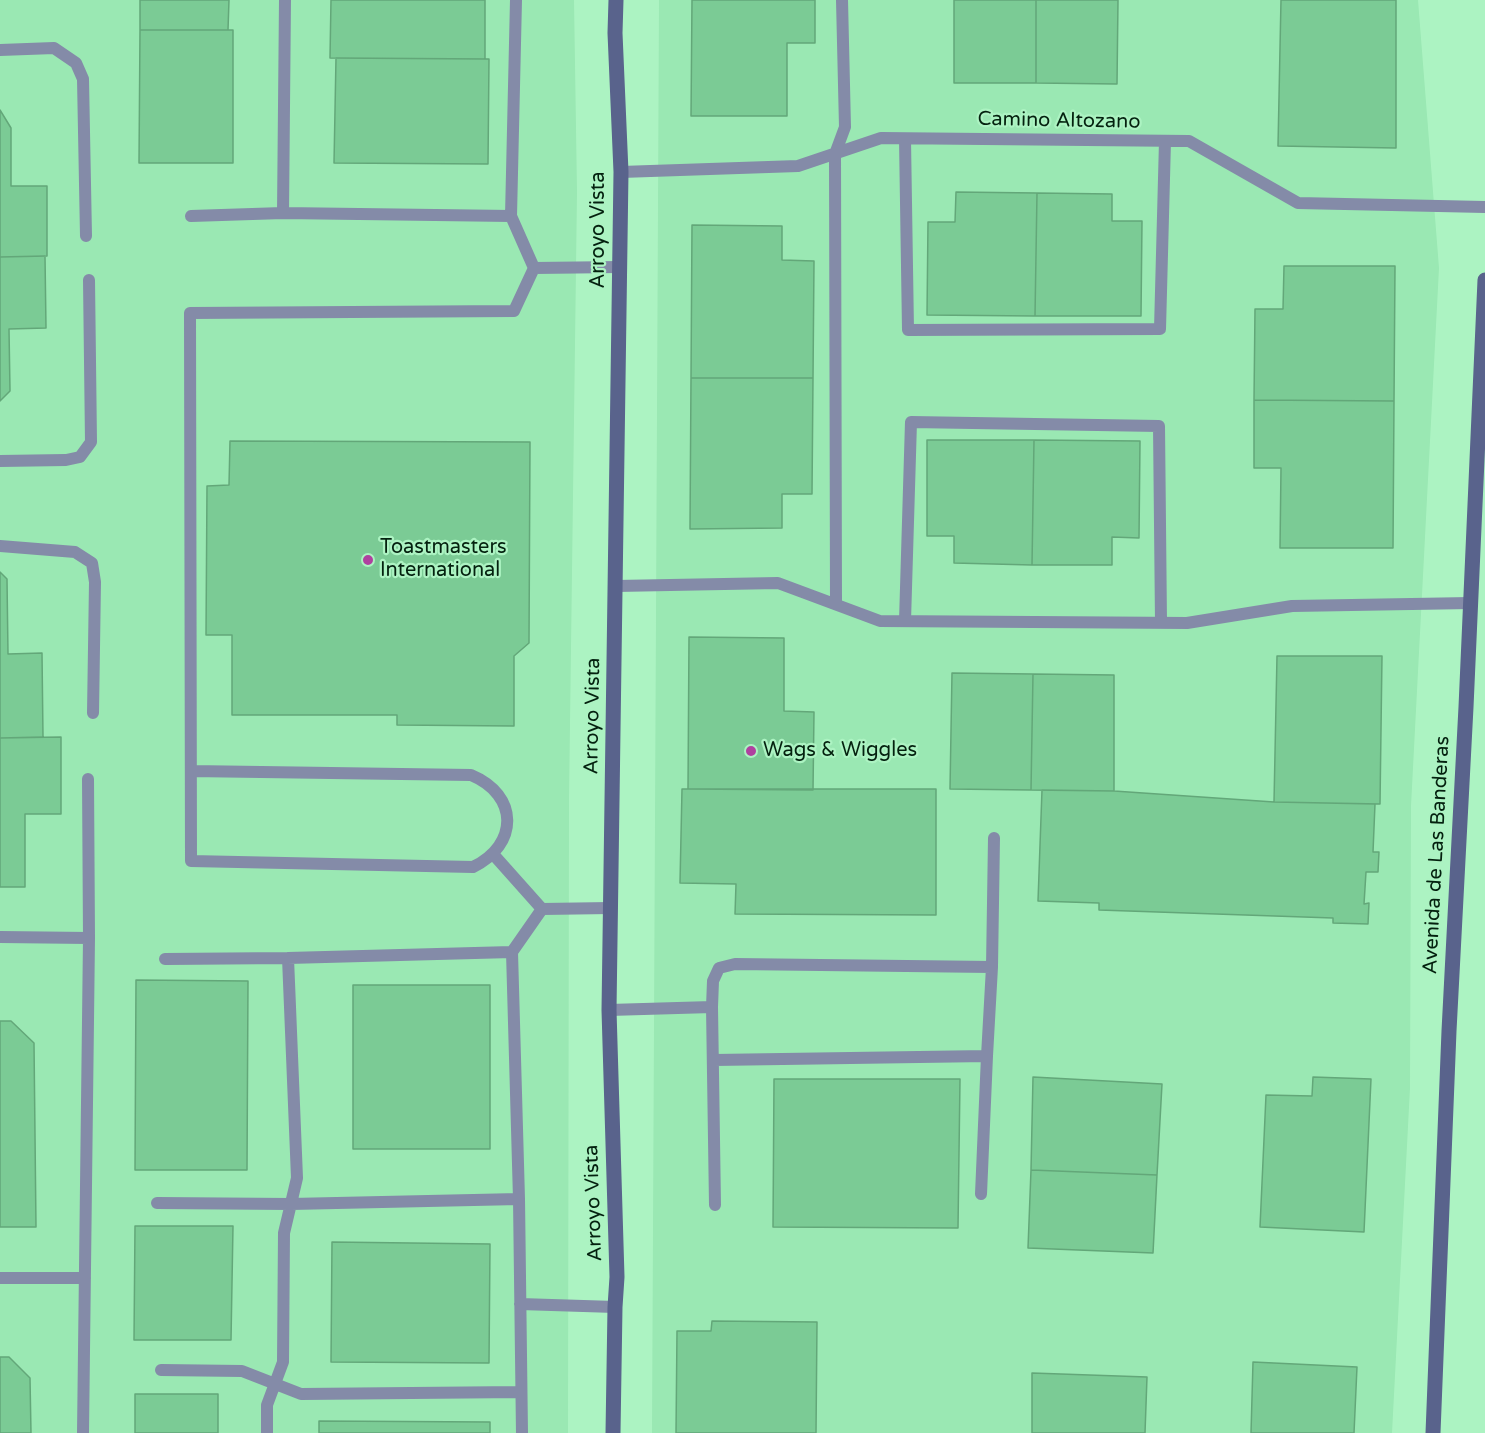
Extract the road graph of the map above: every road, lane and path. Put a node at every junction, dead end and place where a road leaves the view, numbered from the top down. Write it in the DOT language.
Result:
graph roads {
  1 [pos="285,0"];
  2 [pos="516,0"];
  3 [pos="616,0"];
  4 [pos="842,0"];
  5 [pos="0,50"];
  6 [pos="905,139"];
  7 [pos="1165,141"];
  8 [pos="835,154"];
  9 [pos="621,172"];
  10 [pos="1485,207"];
  11 [pos="283,213"];
  12 [pos="191,216"];
  13 [pos="511,216"];
  14 [pos="86,236"];
  15 [pos="620,267"];
  16 [pos="534,268"];
  17 [pos="89,280"];
  18 [pos="1485,280"];
  19 [pos="0,461"];
  20 [pos="0,546"];
  21 [pos="616,586"];
  22 [pos="1471,603"];
  23 [pos="836,604"];
  24 [pos="905,621"];
  25 [pos="1161,622"];
  26 [pos="93,713"];
  27 [pos="191,771"];
  28 [pos="88,779"];
  29 [pos="994,838"];
  30 [pos="493,854"];
  31 [pos="611,908"];
  32 [pos="542,909"];
  33 [pos="0,937"];
  34 [pos="89,938"];
  35 [pos="512,952"];
  36 [pos="288,958"];
  37 [pos="165,959"];
  38 [pos="992,967"];
  39 [pos="712,1007"];
  40 [pos="609,1010"];
  41 [pos="987,1056"];
  42 [pos="714,1060"];
  43 [pos="981,1194"];
  44 [pos="519,1198"];
  45 [pos="157,1203"];
  46 [pos="291,1204"];
  47 [pos="715,1205"];
  48 [pos="0,1278"];
  49 [pos="85,1278"];
  50 [pos="520,1304"];
  51 [pos="615,1307"];
  52 [pos="161,1370"];
  53 [pos="275,1383"];
  54 [pos="521,1392"];
  55 [pos="83,1433"];
  56 [pos="267,1433"];
  57 [pos="522,1433"];
  58 [pos="613,1433"];
  59 [pos="1433,1433"];
  1 -- 11 [label="lane"];
  2 -- 13 [label="lane"];
  3 -- 9 [label="main road, Arroyo Vista"];
  4 -- 8 [label="lane"];
  5 -- 14 [label="lane"];
  6 -- 7 [label="lane, Camino Altozano"];
  6 -- 7 [label="lane"];
  6 -- 8 [label="lane, Camino Altozano"];
  7 -- 10 [label="lane, Camino Altozano"];
  8 -- 9 [label="lane, Camino Altozano"];
  8 -- 23 [label="lane"];
  9 -- 15 [label="main road, Arroyo Vista"];
  11 -- 12 [label="lane"];
  11 -- 13 [label="lane"];
  13 -- 16 [label="lane"];
  15 -- 16 [label="lane"];
  15 -- 21 [label="main road, Arroyo Vista"];
  16 -- 27 [label="lane"];
  17 -- 19 [label="lane"];
  18 -- 22 [label="main road, Avenida de Las Banderas"];
  20 -- 26 [label="lane"];
  21 -- 23 [label="lane"];
  21 -- 31 [label="main road, Arroyo Vista"];
  22 -- 25 [label="lane"];
  22 -- 59 [label="main road, Avenida de Las Banderas"];
  23 -- 24 [label="lane"];
  24 -- 25 [label="lane"];
  24 -- 25 [label="lane"];
  27 -- 30 [label="lane"];
  27 -- 30 [label="lane"];
  28 -- 34 [label="lane"];
  29 -- 38 [label="lane"];
  30 -- 32 [label="lane"];
  31 -- 32 [label="lane"];
  31 -- 40 [label="main road, Arroyo Vista"];
  32 -- 35 [label="lane"];
  33 -- 34 [label="lane"];
  34 -- 49 [label="lane"];
  35 -- 36 [label="lane"];
  35 -- 44 [label="lane"];
  36 -- 37 [label="lane"];
  36 -- 46 [label="lane"];
  38 -- 39 [label="lane"];
  38 -- 41 [label="lane"];
  39 -- 40 [label="lane"];
  39 -- 42 [label="lane"];
  40 -- 51 [label="main road, Arroyo Vista"];
  41 -- 42 [label="lane"];
  41 -- 43 [label="lane"];
  42 -- 47 [label="lane"];
  44 -- 46 [label="lane"];
  44 -- 50 [label="lane"];
  45 -- 46 [label="lane"];
  46 -- 53 [label="lane"];
  48 -- 49 [label="lane"];
  49 -- 55 [label="lane"];
  50 -- 51 [label="lane"];
  50 -- 54 [label="lane"];
  51 -- 58 [label="main road, Arroyo Vista"];
  52 -- 53 [label="lane"];
  53 -- 54 [label="lane"];
  53 -- 56 [label="lane"];
  54 -- 57 [label="lane"];
}
